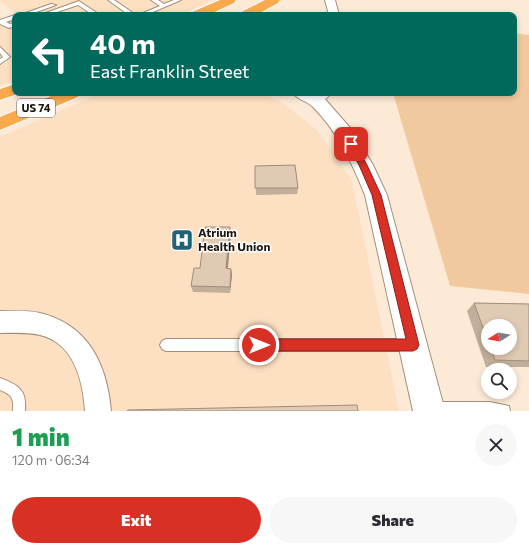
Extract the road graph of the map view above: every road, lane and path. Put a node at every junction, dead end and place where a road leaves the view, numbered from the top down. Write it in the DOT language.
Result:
graph roads {
  1 [pos="70,0"];
  2 [pos="88,0"];
  3 [pos="110,0"];
  4 [pos="154,0"];
  5 [pos="178,0"];
  6 [pos="230,0"];
  7 [pos="274,0"];
  8 [pos="330,0"];
  9 [pos="79,3"];
  10 [pos="164,6"];
  11 [pos="32,12"];
  12 [pos="52,12"];
  13 [pos="92,12"];
  14 [pos="128,12"];
  15 [pos="149,12"];
  16 [pos="204,12"];
  17 [pos="252,12"];
  18 [pos="333,12"];
  19 [pos="12,18"];
  20 [pos="1,22"];
  21 [pos="12,25"];
  22 [pos="0,49"];
  23 [pos="0,62"];
  24 [pos="12,90"];
  25 [pos="0,94"];
  26 [pos="65,96"];
  27 [pos="314,96"];
  28 [pos="0,124"];
  29 [pos="0,322"];
  30 [pos="166,345"];
  31 [pos="413,345"];
  32 [pos="0,384"];
  33 [pos="428,410"];
  34 [pos="19,411"];
  35 [pos="98,411"];
  36 [pos="504,411"];
  1 -- 11 [label="lane"];
  2 -- 9 [label="lane"];
  3 -- 14 [label="lane"];
  4 -- 10 [label="lane"];
  5 -- 10 [label="lane"];
  6 -- 16 [label="highway"];
  7 -- 17 [label="highway"];
  8 -- 18 [label="street"];
  9 -- 12 [label="lane"];
  9 -- 13 [label="lane"];
  10 -- 15 [label="lane"];
  19 -- 20 [label="lane"];
  20 -- 21 [label="lane"];
  22 -- 23 [label="lane"];
  24 -- 25 [label="highway, US 74"];
  26 -- 28 [label="highway, US 74"];
  27 -- 31 [label="main road"];
  29 -- 35 [label="street"];
  30 -- 31 [label="lane"];
  31 -- 33 [label="main road"];
  32 -- 34 [label="lane"];
  33 -- 36 [label="lane"];
}
